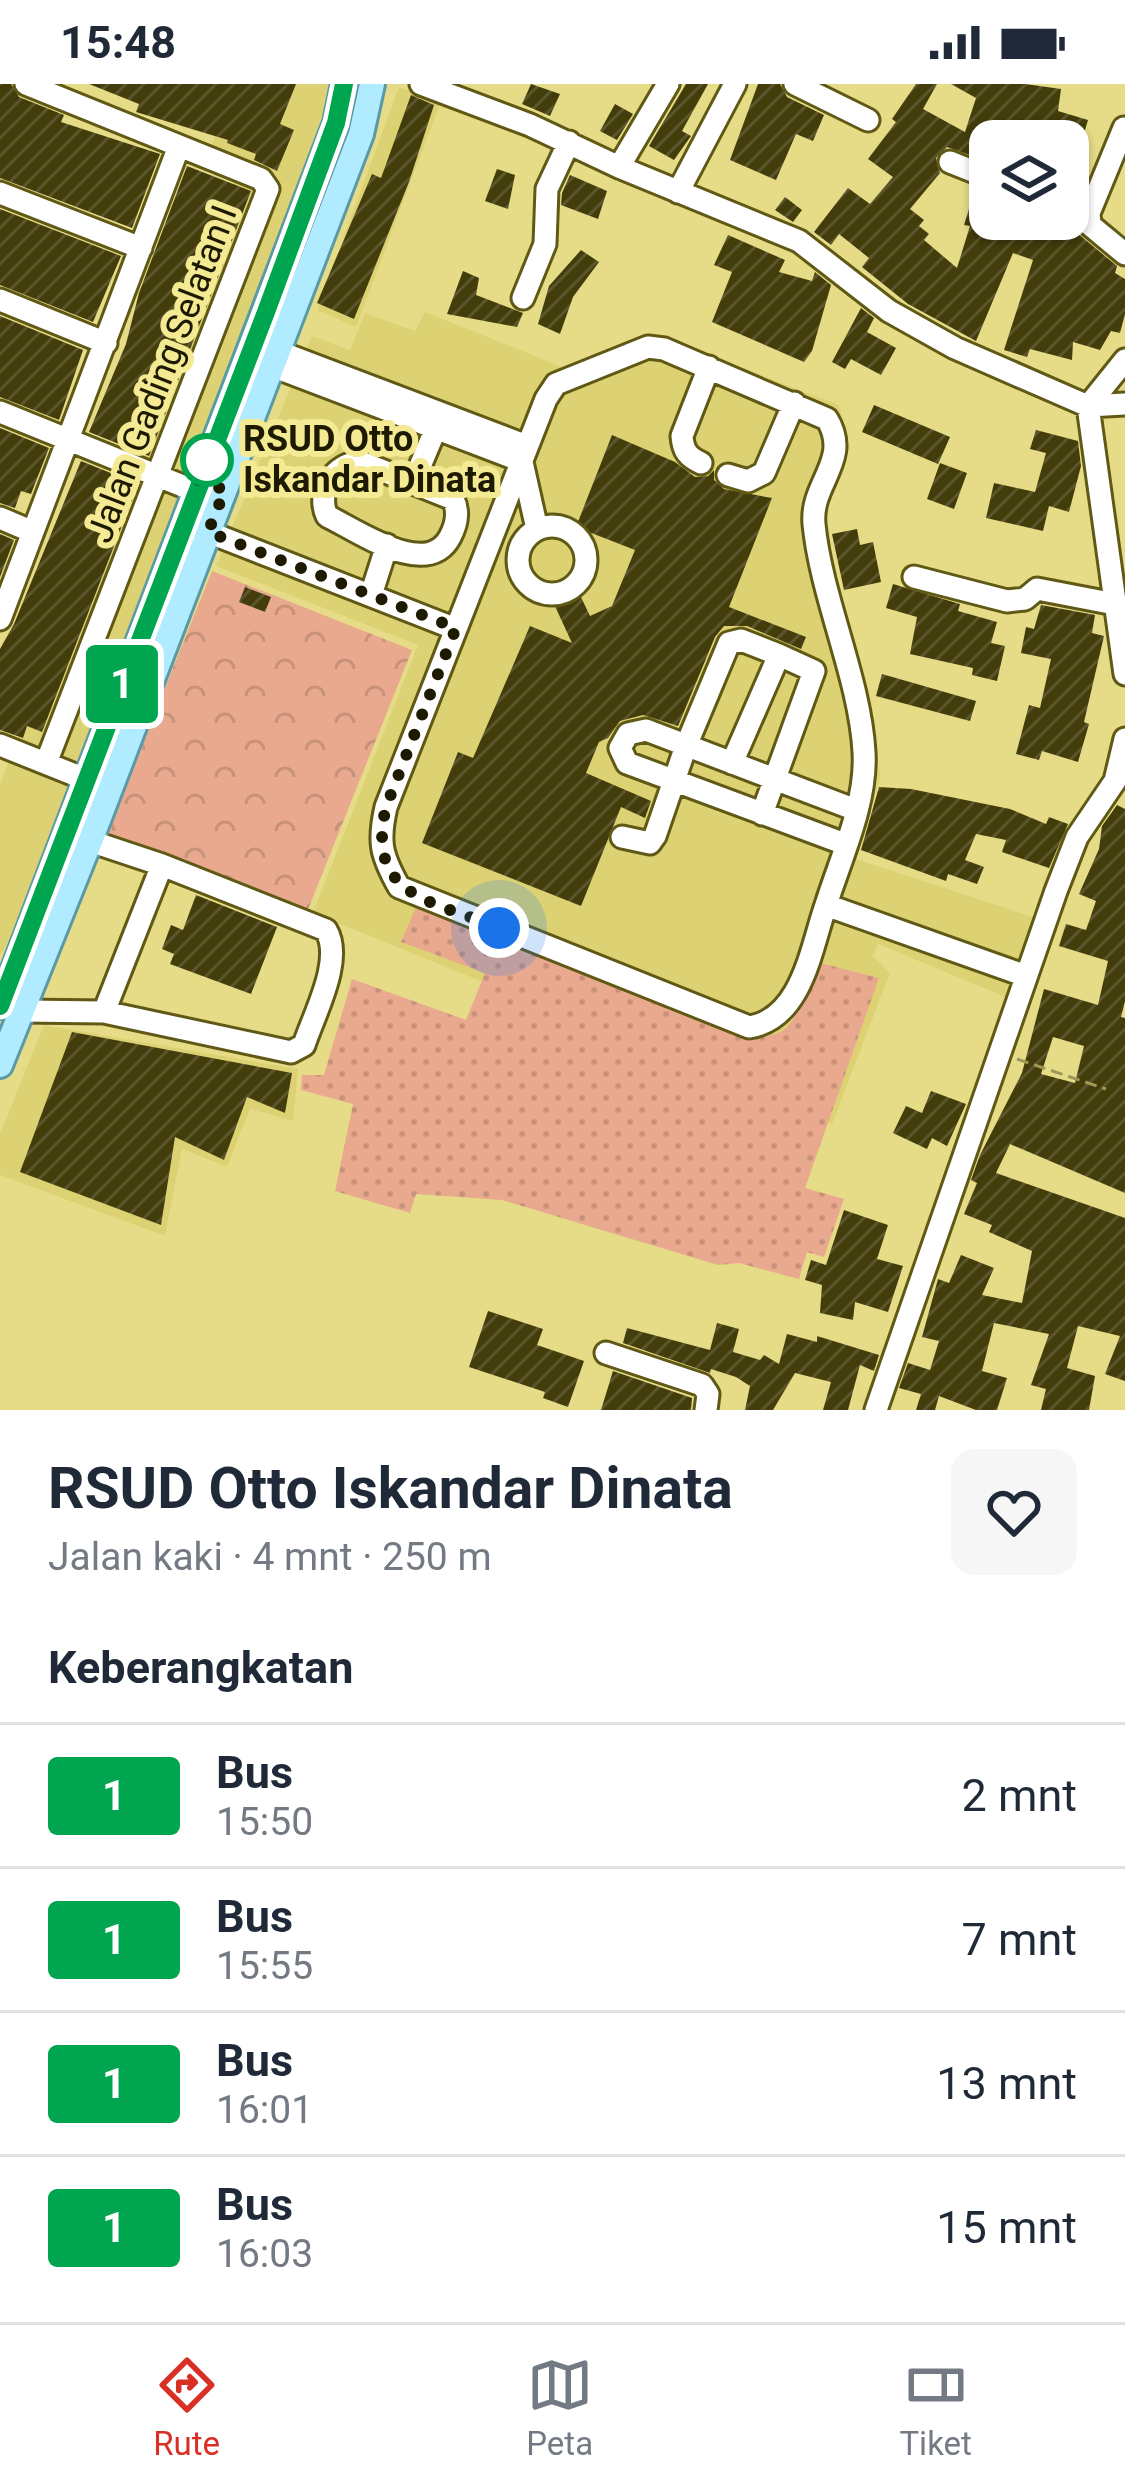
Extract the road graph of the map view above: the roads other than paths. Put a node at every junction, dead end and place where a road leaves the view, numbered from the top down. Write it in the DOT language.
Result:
graph roads {
  1 [pos="26,84"];
  2 [pos="344,84"];
  3 [pos="372,84"];
  4 [pos="421,84"];
  5 [pos="668,84"];
  6 [pos="735,84"];
  7 [pos="795,84"];
  8 [pos="868,120"];
  9 [pos="1124,128"];
  10 [pos="569,142"];
  11 [pos="179,146"];
  12 [pos="950,162"];
  13 [pos="619,167"];
  14 [pos="969,170"];
  15 [pos="678,192"];
  16 [pos="0,193"];
  17 [pos="1089,205"];
  18 [pos="1089,224"];
  19 [pos="141,248"];
  20 [pos="1125,254"];
  21 [pos="523,298"];
  22 [pos="0,300"];
  23 [pos="106,343"];
  24 [pos="275,358"];
  25 [pos="1125,361"];
  26 [pos="709,367"];
  27 [pos="794,403"];
  28 [pos="1125,404"];
  29 [pos="1088,406"];
  30 [pos="0,412"];
  31 [pos="436,428"];
  32 [pos="68,440"];
  33 [pos="525,454"];
  34 [pos="701,464"];
  35 [pos="158,475"];
  36 [pos="728,475"];
  37 [pos="412,483"];
  38 [pos="197,485"];
  39 [pos="225,490"];
  40 [pos="0,518"];
  41 [pos="537,529"];
  42 [pos="33,532"];
  43 [pos="208,532"];
  44 [pos="450,537"];
  45 [pos="387,545"];
  46 [pos="487,552"];
  47 [pos="914,577"];
  48 [pos="371,595"];
  49 [pos="1115,604"];
  50 [pos="0,619"];
  51 [pos="456,628"];
  52 [pos="779,655"];
  53 [pos="1125,674"];
  54 [pos="1125,739"];
  55 [pos="0,745"];
  56 [pos="686,746"];
  57 [pos="46,763"];
  58 [pos="732,763"];
  59 [pos="85,779"];
  60 [pos="674,781"];
  61 [pos="775,781"];
  62 [pos="856,810"];
  63 [pos="762,814"];
  64 [pos="622,837"];
  65 [pos="90,842"];
  66 [pos="845,844"];
  67 [pos="162,865"];
  68 [pos="826,905"];
  69 [pos="1026,976"];
  70 [pos="11,1008"];
  71 [pos="104,1012"];
  72 [pos="2,1053"];
  73 [pos="606,1353"];
  74 [pos="706,1410"];
  75 [pos="876,1410"];
  1 -- 11 [label="street, Jalan Gading Selatan I"];
  2 -- 38 [label="main road"];
  3 -- 24 [label="main road"];
  4 -- 10 [label="street"];
  5 -- 13 [label="street"];
  6 -- 15 [label="street"];
  7 -- 8 [label="street"];
  9 -- 17 [label="street"];
  10 -- 13 [label="street"];
  10 -- 21 [label="street"];
  11 -- 19 [label="street"];
  11 -- 35 [label="street, Jalan Gading Selatan I"];
  12 -- 14 [label="street"];
  13 -- 15 [label="street"];
  15 -- 29 [label="street"];
  16 -- 19 [label="street"];
  18 -- 20 [label="street"];
  19 -- 23 [label="street"];
  22 -- 23 [label="street"];
  23 -- 32 [label="street"];
  24 -- 31 [label="street"];
  24 -- 33 [label="street"];
  24 -- 39 [label="main road"];
  25 -- 29 [label="street"];
  26 -- 27 [label="street"];
  26 -- 33 [label="street"];
  26 -- 34 [label="street"];
  27 -- 36 [label="street"];
  27 -- 62 [label="street"];
  28 -- 29 [label="street"];
  29 -- 49 [label="street"];
  30 -- 32 [label="street"];
  31 -- 33 [label="street"];
  31 -- 37 [label="street"];
  32 -- 35 [label="street"];
  32 -- 42 [label="street"];
  33 -- 41 [label="street"];
  33 -- 46 [label="street"];
  35 -- 38 [label="street"];
  35 -- 57 [label="street, Jalan Gading Selatan I"];
  37 -- 44 [label="street"];
  37 -- 45 [label="street"];
  38 -- 39 [label="main road"];
  38 -- 59 [label="main road"];
  39 -- 43 [label="main road"];
  40 -- 42 [label="street"];
  42 -- 50 [label="street"];
  43 -- 48 [label="street"];
  43 -- 65 [label="main road"];
  44 -- 45 [label="street"];
  44 -- 46 [label="street"];
  45 -- 48 [label="street"];
  46 -- 51 [label="street"];
  47 -- 49 [label="street"];
  48 -- 51 [label="street"];
  49 -- 53 [label="street"];
  51 -- 68 [label="street"];
  52 -- 56 [label="street"];
  52 -- 58 [label="street"];
  52 -- 61 [label="street"];
  54 -- 69 [label="street"];
  55 -- 57 [label="street"];
  56 -- 58 [label="street"];
  56 -- 60 [label="street"];
  56 -- 60 [label="street"];
  57 -- 59 [label="street"];
  58 -- 61 [label="street"];
  59 -- 70 [label="main road"];
  60 -- 63 [label="street"];
  60 -- 64 [label="street"];
  61 -- 62 [label="street"];
  61 -- 63 [label="street"];
  62 -- 66 [label="street"];
  63 -- 66 [label="street"];
  65 -- 67 [label="street"];
  65 -- 70 [label="main road"];
  66 -- 68 [label="street"];
  67 -- 71 [label="street"];
  67 -- 71 [label="street"];
  68 -- 69 [label="street"];
  69 -- 75 [label="street"];
  70 -- 71 [label="street"];
  70 -- 72 [label="main road"];
  73 -- 74 [label="street"];
}
